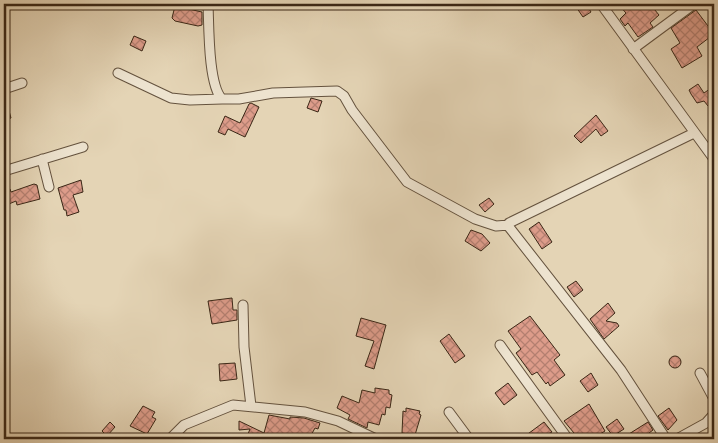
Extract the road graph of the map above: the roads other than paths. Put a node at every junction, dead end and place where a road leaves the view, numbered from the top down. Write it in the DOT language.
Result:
graph roads {
  1 [pos="208,4"];
  2 [pos="601,4"];
  3 [pos="694,4"];
  4 [pos="634,49"];
  5 [pos="118,73"];
  6 [pos="22,83"];
  7 [pos="4,89"];
  8 [pos="222,99"];
  9 [pos="694,133"];
  10 [pos="83,147"];
  11 [pos="42,158"];
  12 [pos="714,159"];
  13 [pos="4,171"];
  14 [pos="49,187"];
  15 [pos="509,225"];
  16 [pos="243,306"];
  17 [pos="500,344"];
  18 [pos="700,373"];
  19 [pos="714,399"];
  20 [pos="251,406"];
  21 [pos="449,412"];
  22 [pos="714,414"];
  23 [pos="170,439"];
  24 [pos="376,439"];
  25 [pos="470,439"];
  26 [pos="568,439"];
  27 [pos="666,439"];
  28 [pos="677,439"];
  1 -- 8 [label="street"];
  2 -- 4 [label="street"];
  3 -- 4 [label="street"];
  4 -- 9 [label="street"];
  5 -- 8 [label="street"];
  6 -- 7 [label="street"];
  8 -- 15 [label="street"];
  9 -- 12 [label="street"];
  9 -- 15 [label="street"];
  10 -- 11 [label="street"];
  11 -- 13 [label="street"];
  11 -- 14 [label="street"];
  15 -- 27 [label="street"];
  16 -- 20 [label="street"];
  17 -- 26 [label="street"];
  18 -- 19 [label="street"];
  20 -- 23 [label="street"];
  20 -- 24 [label="street"];
  21 -- 25 [label="street"];
  22 -- 28 [label="street"];
}
